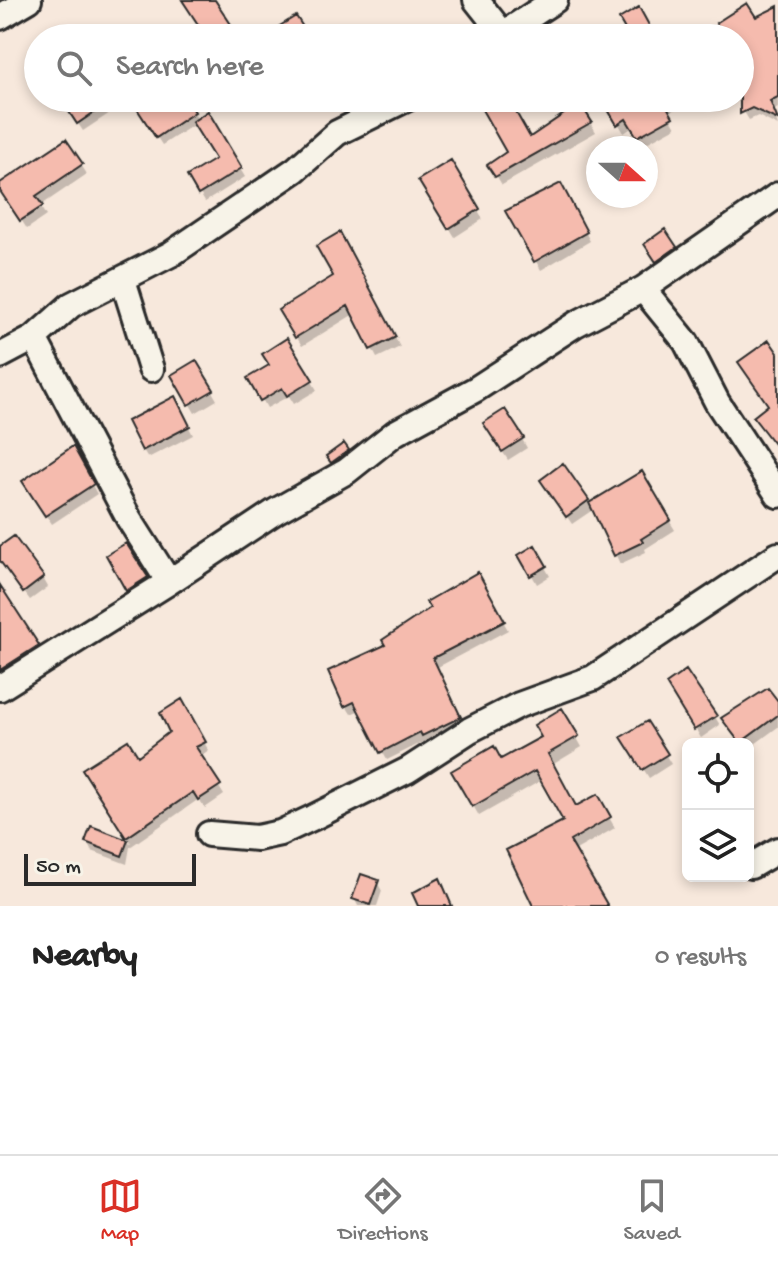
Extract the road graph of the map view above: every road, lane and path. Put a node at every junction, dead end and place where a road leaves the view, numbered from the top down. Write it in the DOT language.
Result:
graph roads {
  1 [pos="29,0"];
  2 [pos="476,0"];
  3 [pos="555,0"];
  4 [pos="0,17"];
  5 [pos="493,24"];
  6 [pos="519,24"];
  7 [pos="380,112"];
  8 [pos="778,195"];
  9 [pos="123,280"];
  10 [pos="643,289"];
  11 [pos="34,338"];
  12 [pos="0,356"];
  13 [pos="151,369"];
  14 [pos="778,495"];
  15 [pos="778,555"];
  16 [pos="169,582"];
  17 [pos="0,688"];
  18 [pos="209,834"];
  19 [pos="778,850"];
  20 [pos="754,864"];
  1 -- 4 [label="street"];
  2 -- 5 [label="street"];
  3 -- 6 [label="street"];
  7 -- 9 [label="street"];
  8 -- 10 [label="street"];
  9 -- 11 [label="street"];
  9 -- 13 [label="street"];
  10 -- 14 [label="street"];
  10 -- 16 [label="street"];
  11 -- 12 [label="street"];
  11 -- 16 [label="street"];
  15 -- 18 [label="street"];
  16 -- 17 [label="street"];
  19 -- 20 [label="street"];
}
